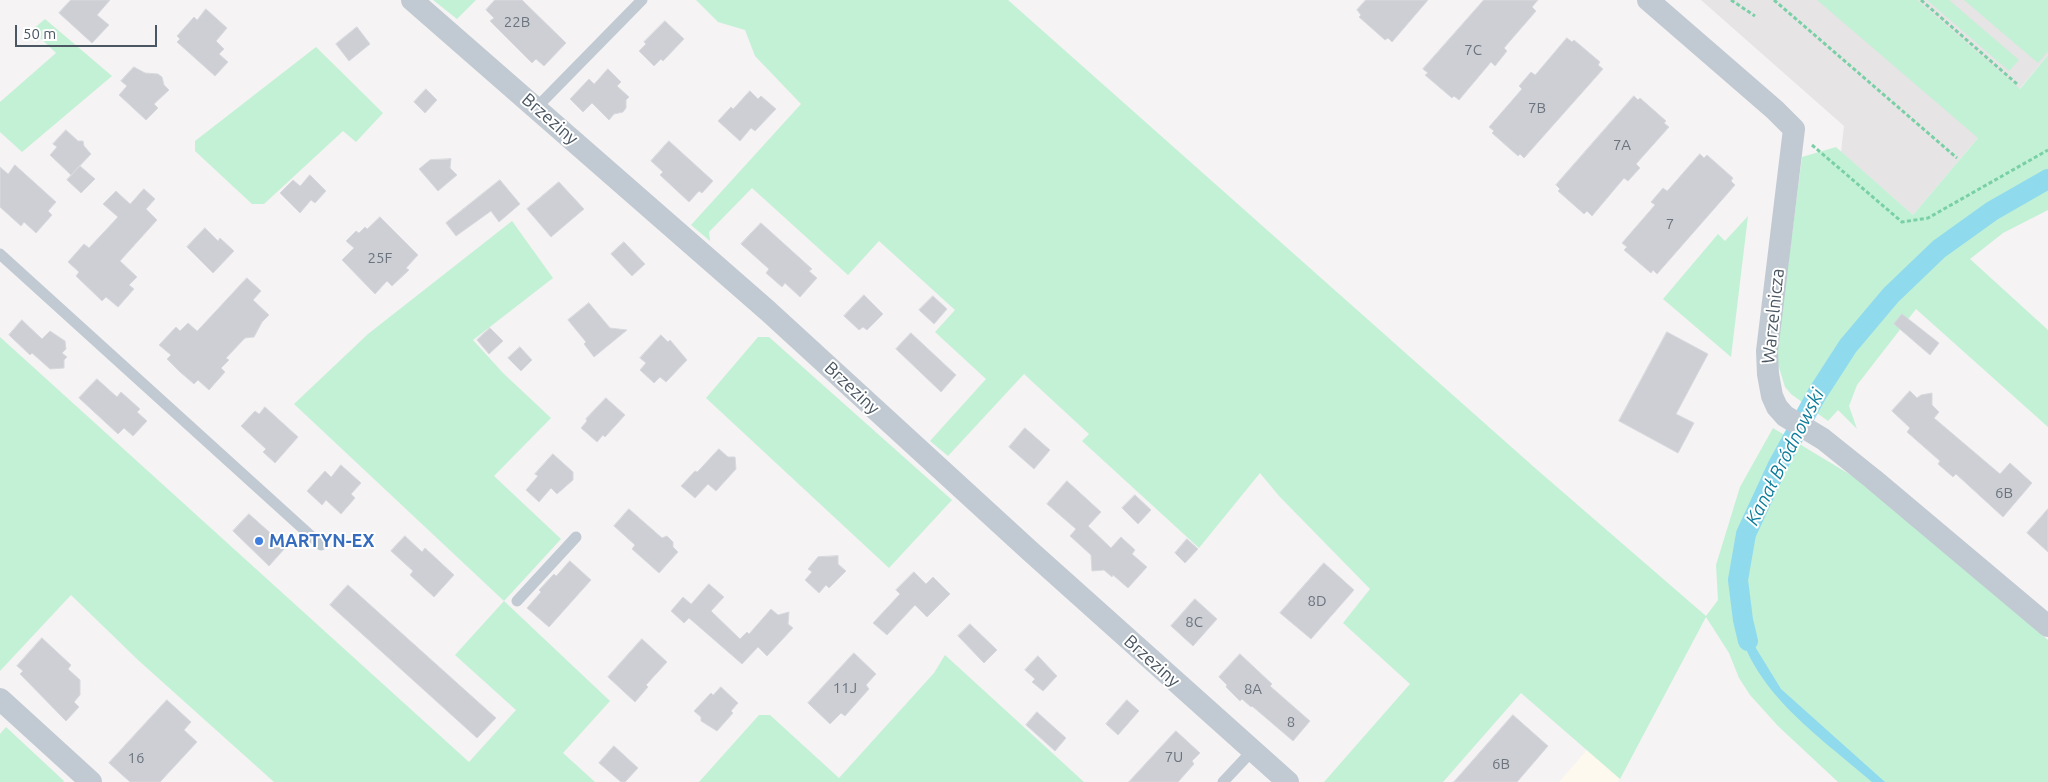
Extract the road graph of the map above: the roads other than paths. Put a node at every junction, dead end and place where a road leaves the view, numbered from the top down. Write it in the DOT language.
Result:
graph roads {
  1 [pos="412,0"];
  2 [pos="642,0"];
  3 [pos="1648,0"];
  4 [pos="536,107"];
  5 [pos="0,254"];
  6 [pos="576,537"];
  7 [pos="321,545"];
  8 [pos="518,600"];
  9 [pos="2048,626"];
  10 [pos="0,698"];
  11 [pos="1253,750"];
  12 [pos="91,782"];
  13 [pos="1223,782"];
  14 [pos="1288,782"];
  1 -- 4 [label="street, Brzeziny"];
  2 -- 4 [label="lane"];
  3 -- 9 [label="street, Warzelnicza"];
  4 -- 11 [label="street, Brzeziny"];
  5 -- 7 [label="lane"];
  6 -- 8 [label="lane"];
  10 -- 12 [label="street"];
  11 -- 13 [label="lane"];
  11 -- 14 [label="street, Brzeziny"];
}
